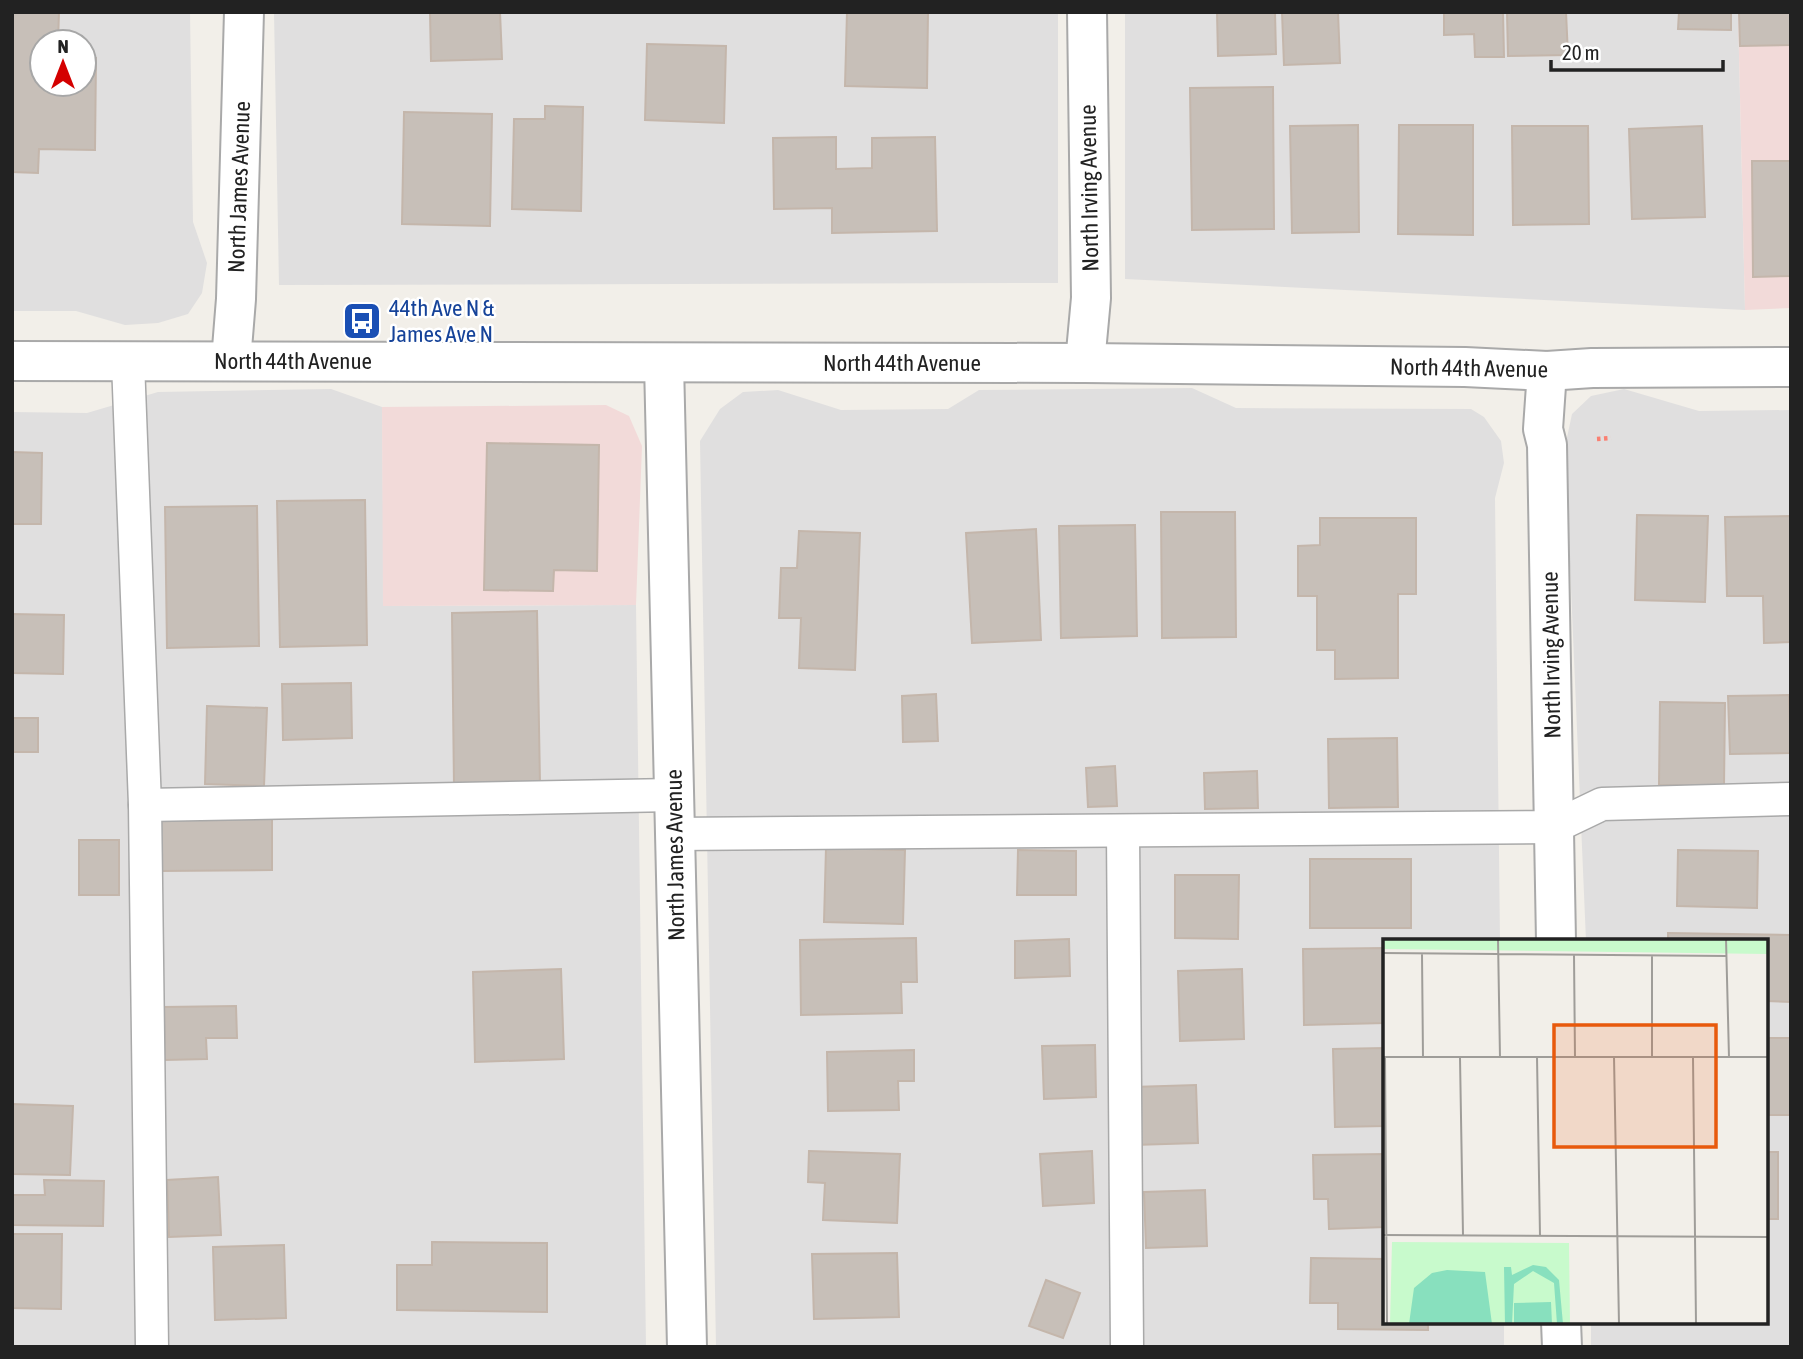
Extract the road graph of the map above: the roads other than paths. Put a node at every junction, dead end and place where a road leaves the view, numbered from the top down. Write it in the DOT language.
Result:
graph roads {
  1 [pos="244,12"];
  2 [pos="1087,12"];
  3 [pos="12,361"];
  4 [pos="232,361"];
  5 [pos="128,362"];
  6 [pos="664,363"];
  7 [pos="1085,363"];
  8 [pos="1791,367"];
  9 [pos="1547,371"];
  10 [pos="673,794"];
  11 [pos="1791,799"];
  12 [pos="145,805"];
  13 [pos="1554,827"];
  14 [pos="1123,832"];
  15 [pos="674,834"];
  16 [pos="1556,939"];
  17 [pos="1562,1324"];
  18 [pos="152,1347"];
  19 [pos="687,1347"];
  20 [pos="1127,1347"];
  21 [pos="1562,1347"];
  1 -- 4 [label="street, North James Avenue"];
  2 -- 7 [label="street, North Irving Avenue"];
  3 -- 5 [label="street, North 44th Avenue"];
  4 -- 5 [label="street, North 44th Avenue"];
  4 -- 6 [label="street, North 44th Avenue"];
  5 -- 12 [label="lane"];
  6 -- 7 [label="street, North 44th Avenue"];
  6 -- 10 [label="street, North James Avenue"];
  7 -- 9 [label="street, North 44th Avenue"];
  8 -- 9 [label="street, North 44th Avenue"];
  9 -- 13 [label="street, North Irving Avenue"];
  10 -- 12 [label="lane"];
  10 -- 15 [label="street, North James Avenue"];
  11 -- 13 [label="lane"];
  12 -- 18 [label="lane"];
  13 -- 14 [label="lane"];
  13 -- 16 [label="street, North Irving Avenue"];
  14 -- 15 [label="lane"];
  14 -- 20 [label="lane"];
  15 -- 19 [label="street, North James Avenue"];
  17 -- 21 [label="street"];
}
